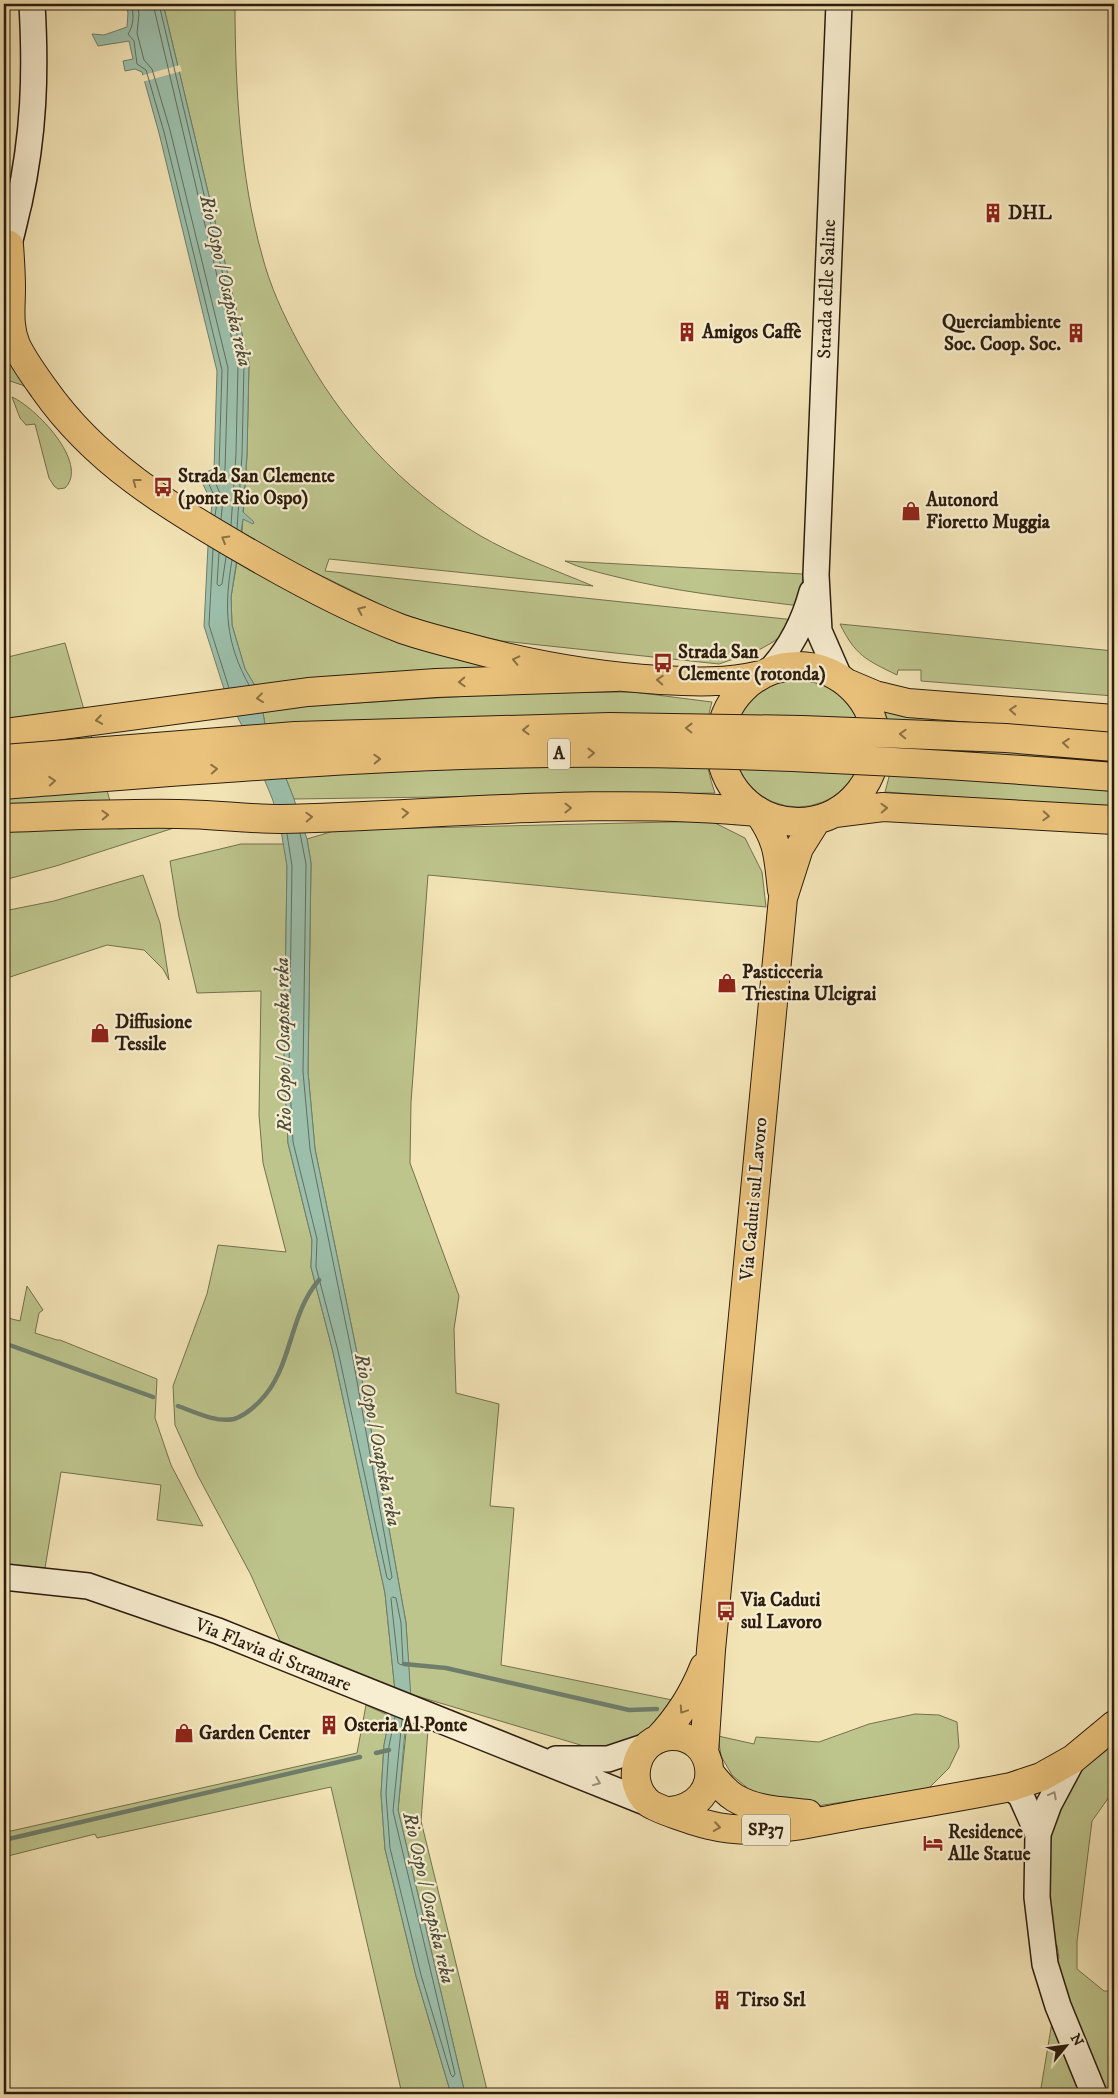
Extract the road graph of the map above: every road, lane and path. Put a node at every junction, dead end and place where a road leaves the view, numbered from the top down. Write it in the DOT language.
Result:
graph roads {
  1 [pos="32,4"];
  2 [pos="839,4"];
  3 [pos="6,252"];
  4 [pos="14,353"];
  5 [pos="816,575"];
  6 [pos="765,674"];
  7 [pos="616,678"];
  8 [pos="844,681"];
  9 [pos="1114,719"];
  10 [pos="4,733"];
  11 [pos="1114,747"];
  12 [pos="4,759"];
  13 [pos="1114,777"];
  14 [pos="4,785"];
  15 [pos="758,812"];
  16 [pos="826,817"];
  17 [pos="4,818"];
  18 [pos="1114,820"];
  19 [pos="783,898"];
  20 [pos="4,1577"];
  21 [pos="711,1650"];
  22 [pos="1114,1725"];
  23 [pos="652,1742"];
  24 [pos="536,1757"];
  25 [pos="1073,1759"];
  26 [pos="707,1763"];
  27 [pos="1011,1787"];
  28 [pos="660,1808"];
  29 [pos="862,1814"];
  30 [pos="1038,1834"];
  31 [pos="1094,2094"];
  1 -- 3 [label="main road"];
  2 -- 5 [label="main road, Strada delle Saline"];
  3 -- 4 [label="main road"];
  7 -- 4 [label="main road, one-way"];
  5 -- 6 [label="main road, Strada delle Saline"];
  5 -- 8 [label="main road, Strada delle Saline"];
  6 -- 7 [label="main road, one-way"];
  6 -- 8 [label="main road"];
  6 -- 15 [label="main road"];
  7 -- 10 [label="main road, one-way"];
  9 -- 8 [label="main road, one-way"];
  8 -- 16 [label="main road"];
  11 -- 12 [label="main road, A, one-way, bridge"];
  14 -- 13 [label="main road, A, one-way, bridge"];
  15 -- 16 [label="main road"];
  17 -- 15 [label="main road, one-way"];
  15 -- 19 [label="main road, Via Caduti sul Lavoro"];
  16 -- 18 [label="main road, one-way"];
  16 -- 19 [label="main road, Via Caduti sul Lavoro"];
  19 -- 21 [label="main road, Via Caduti sul Lavoro"];
  20 -- 24 [label="main road, Via Flavia di Stramare / SP37"];
  21 -- 23 [label="main road, Via Caduti sul Lavoro, one-way"];
  21 -- 26 [label="main road, Via Caduti sul Lavoro"];
  22 -- 25 [label="main road, Via Flavia di Stramare / SP37"];
  23 -- 24 [label="main road, Via Flavia di Stramare / SP37"];
  23 -- 26 [label="main road, Via Flavia di Stramare / SP37"];
  23 -- 28 [label="main road"];
  24 -- 28 [label="main road, Via Flavia di Stramare / SP37, one-way"];
  25 -- 27 [label="main road, Via Flavia di Stramare / SP37"];
  30 -- 25 [label="main road, one-way"];
  26 -- 28 [label="main road"];
  26 -- 29 [label="main road, Via Flavia di Stramare / SP37"];
  27 -- 29 [label="main road, Via Flavia di Stramare / SP37"];
  27 -- 30 [label="main road"];
  28 -- 29 [label="main road, Via Flavia di Stramare / SP37, one-way"];
  30 -- 31 [label="main road"];
}
